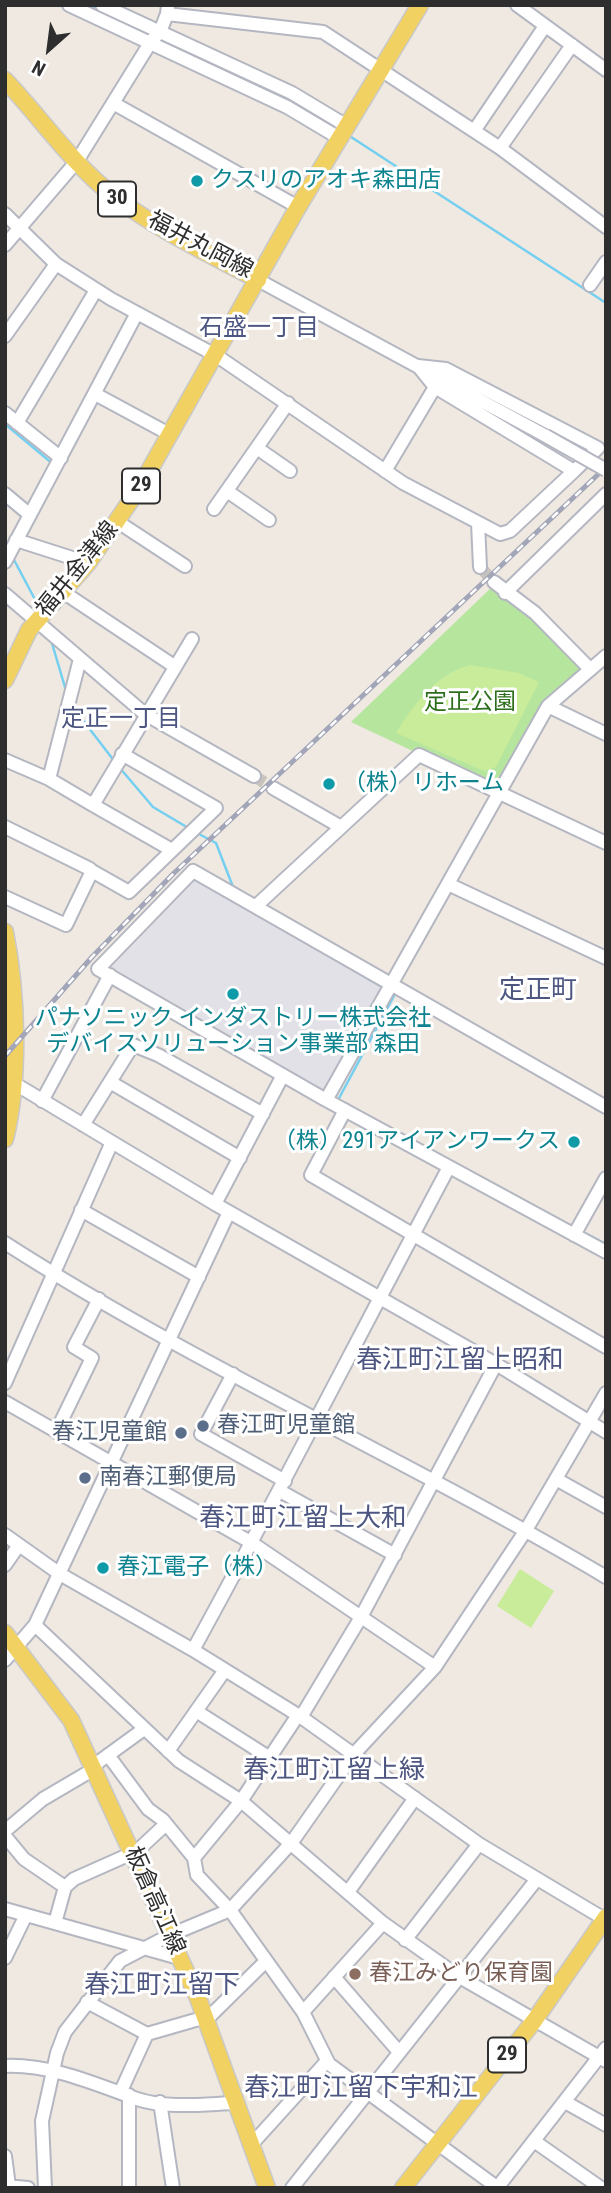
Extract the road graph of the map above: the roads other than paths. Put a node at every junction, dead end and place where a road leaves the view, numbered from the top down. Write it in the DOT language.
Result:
graph roads {
  1 [pos="69,5"];
  2 [pos="102,5"];
  3 [pos="421,5"];
  4 [pos="517,5"];
  5 [pos="168,10"];
  6 [pos="545,26"];
  7 [pos="155,37"];
  8 [pos="572,46"];
  9 [pos="606,70"];
  10 [pos="381,72"];
  11 [pos="5,80"];
  12 [pos="113,103"];
  13 [pos="474,131"];
  14 [pos="343,132"];
  15 [pos="500,148"];
  16 [pos="77,161"];
  17 [pos="298,207"];
  18 [pos="5,214"];
  19 [pos="606,227"];
  20 [pos="19,229"];
  21 [pos="5,244"];
  22 [pos="606,262"];
  23 [pos="56,264"];
  24 [pos="258,280"];
  25 [pos="590,285"];
  26 [pos="96,290"];
  27 [pos="137,313"];
  28 [pos="5,336"];
  29 [pos="217,356"];
  30 [pos="418,366"];
  31 [pos="435,387"];
  32 [pos="97,395"];
  33 [pos="288,403"];
  34 [pos="5,413"];
  35 [pos="17,423"];
  36 [pos="171,435"];
  37 [pos="257,448"];
  38 [pos="61,458"];
  39 [pos="606,470"];
  40 [pos="290,471"];
  41 [pos="385,471"];
  42 [pos="574,471"];
  43 [pos="227,491"];
  44 [pos="5,494"];
  45 [pos="606,494"];
  46 [pos="214,509"];
  47 [pos="30,515"];
  48 [pos="270,520"];
  49 [pos="118,523"];
  50 [pos="478,523"];
  51 [pos="16,540"];
  52 [pos="5,562"];
  53 [pos="88,563"];
  54 [pos="185,566"];
  55 [pos="480,567"];
  56 [pos="494,582"];
  57 [pos="64,592"];
  58 [pos="505,593"];
  59 [pos="5,594"];
  60 [pos="36,622"];
  61 [pos="192,639"];
  62 [pos="606,656"];
  63 [pos="80,659"];
  64 [pos="174,666"];
  65 [pos="590,669"];
  66 [pos="5,680"];
  67 [pos="548,706"];
  68 [pos="145,714"];
  69 [pos="606,734"];
  70 [pos="122,754"];
  71 [pos="5,760"];
  72 [pos="254,776"];
  73 [pos="49,779"];
  74 [pos="273,788"];
  75 [pos="500,792"];
  76 [pos="93,805"];
  77 [pos="5,827"];
  78 [pos="341,827"];
  79 [pos="606,843"];
  80 [pos="170,849"];
  81 [pos="90,869"];
  82 [pos="448,884"];
  83 [pos="5,897"];
  84 [pos="256,906"];
  85 [pos="5,932"];
  86 [pos="606,958"];
  87 [pos="8,961"];
  88 [pos="110,975"];
  89 [pos="392,984"];
  90 [pos="283,1075"];
  91 [pos="12,1082"];
  92 [pos="110,1082"];
  93 [pos="326,1100"];
  94 [pos="42,1101"];
  95 [pos="606,1107"];
  96 [pos="345,1110"];
  97 [pos="263,1114"];
  98 [pos="83,1125"];
  99 [pos="5,1139"];
  100 [pos="112,1142"];
  101 [pos="240,1158"];
  102 [pos="449,1167"];
  103 [pos="606,1178"];
  104 [pos="215,1205"];
  105 [pos="81,1210"];
  106 [pos="229,1212"];
  107 [pos="413,1234"];
  108 [pos="574,1236"];
  109 [pos="5,1243"];
  110 [pos="606,1252"];
  111 [pos="52,1273"];
  112 [pos="199,1277"];
  113 [pos="378,1297"];
  114 [pos="99,1299"];
  115 [pos="170,1339"];
  116 [pos="606,1347"];
  117 [pos="496,1364"];
  118 [pos="233,1374"];
  119 [pos="5,1383"];
  120 [pos="606,1393"];
  121 [pos="5,1402"];
  122 [pos="318,1421"];
  123 [pos="590,1422"];
  124 [pos="56,1432"];
  125 [pos="606,1432"];
  126 [pos="112,1464"];
  127 [pos="556,1479"];
  128 [pos="434,1482"];
  129 [pos="282,1486"];
  130 [pos="606,1507"];
  131 [pos="526,1530"];
  132 [pos="5,1535"];
  133 [pos="252,1543"];
  134 [pos="19,1545"];
  135 [pos="394,1555"];
  136 [pos="5,1565"];
  137 [pos="60,1574"];
  138 [pos="606,1577"];
  139 [pos="361,1617"];
  140 [pos="35,1625"];
  141 [pos="5,1633"];
  142 [pos="17,1647"];
  143 [pos="193,1650"];
  144 [pos="5,1660"];
  145 [pos="435,1667"];
  146 [pos="225,1670"];
  147 [pos="196,1711"];
  148 [pos="299,1716"];
  149 [pos="145,1730"];
  150 [pos="168,1751"];
  151 [pos="108,1755"];
  152 [pos="353,1755"];
  153 [pos="270,1758"];
  154 [pos="93,1768"];
  155 [pos="415,1798"];
  156 [pos="241,1801"];
  157 [pos="166,1824"];
  158 [pos="5,1833"];
  159 [pos="292,1842"];
  160 [pos="479,1843"];
  161 [pos="132,1853"];
  162 [pos="194,1858"];
  163 [pos="537,1879"];
  164 [pos="65,1887"];
  165 [pos="348,1892"];
  166 [pos="5,1909"];
  167 [pos="230,1910"];
  168 [pos="26,1915"];
  169 [pos="605,1919"];
  170 [pos="55,1923"];
  171 [pos="383,1923"];
  172 [pos="170,1935"];
  173 [pos="405,1940"];
  174 [pos="144,1949"];
  175 [pos="5,1958"];
  176 [pos="179,1958"];
  177 [pos="266,1961"];
  178 [pos="458,1976"];
  179 [pos="334,1977"];
  180 [pos="87,2002"];
  181 [pos="303,2012"];
  182 [pos="206,2018"];
  183 [pos="534,2021"];
  184 [pos="147,2034"];
  185 [pos="399,2052"];
  186 [pos="604,2056"];
  187 [pos="327,2061"];
  188 [pos="5,2066"];
  189 [pos="53,2071"];
  190 [pos="367,2092"];
  191 [pos="125,2093"];
  192 [pos="160,2102"];
  193 [pos="565,2102"];
  194 [pos="236,2103"];
  195 [pos="606,2125"];
  196 [pos="534,2141"];
  197 [pos="438,2143"];
  198 [pos="251,2145"];
  199 [pos="5,2156"];
  200 [pos="7,2186"];
  201 [pos="28,2188"];
  202 [pos="45,2188"];
  203 [pos="129,2188"];
  204 [pos="173,2188"];
  205 [pos="267,2188"];
  206 [pos="292,2188"];
  207 [pos="402,2188"];
  208 [pos="498,2188"];
  209 [pos="601,2188"];
  1 -- 7 [label="street"];
  2 -- 7 [label="street"];
  3 -- 10 [label="main road, 福井丸岡線"];
  4 -- 6 [label="street"];
  5 -- 7 [label="street"];
  5 -- 10 [label="street"];
  6 -- 8 [label="street"];
  6 -- 13 [label="street"];
  7 -- 12 [label="street"];
  7 -- 14 [label="street"];
  8 -- 9 [label="street"];
  8 -- 15 [label="street"];
  10 -- 13 [label="street"];
  10 -- 14 [label="main road, 福井丸岡線"];
  11 -- 16 [label="main road, 福井丸岡線 / 30"];
  12 -- 16 [label="street"];
  12 -- 17 [label="street"];
  13 -- 15 [label="street"];
  14 -- 17 [label="main road, 福井丸岡線"];
  15 -- 19 [label="street"];
  16 -- 20 [label="street"];
  16 -- 24 [label="main road, 福井丸岡線 / 30"];
  17 -- 24 [label="main road, 福井丸岡線"];
  18 -- 20 [label="street"];
  20 -- 21 [label="street"];
  20 -- 23 [label="street"];
  22 -- 25 [label="street"];
  23 -- 26 [label="street"];
  23 -- 28 [label="street"];
  24 -- 29 [label="main road, 福井金津線 / 29"];
  24 -- 30 [label="street"];
  26 -- 27 [label="street"];
  26 -- 35 [label="street"];
  27 -- 29 [label="street"];
  27 -- 32 [label="street"];
  29 -- 33 [label="street"];
  29 -- 36 [label="main road, 福井金津線 / 29"];
  30 -- 31 [label="street"];
  30 -- 39 [label="street, bridge"];
  30 -- 42 [label="street"];
  31 -- 41 [label="street"];
  31 -- 42 [label="street"];
  32 -- 36 [label="street"];
  32 -- 38 [label="street"];
  33 -- 37 [label="street"];
  33 -- 41 [label="street"];
  34 -- 35 [label="street"];
  35 -- 38 [label="street"];
  36 -- 49 [label="main road, 福井金津線 / 29"];
  37 -- 40 [label="street"];
  37 -- 43 [label="street"];
  38 -- 47 [label="street"];
  41 -- 50 [label="street"];
  42 -- 50 [label="street"];
  43 -- 46 [label="street"];
  43 -- 48 [label="street"];
  44 -- 47 [label="street"];
  45 -- 58 [label="street"];
  47 -- 51 [label="street"];
  49 -- 53 [label="main road, 福井金津線 / 29"];
  49 -- 54 [label="street"];
  50 -- 55 [label="street"];
  51 -- 52 [label="street"];
  51 -- 53 [label="street"];
  53 -- 57 [label="main road, 福井金津線 / 29"];
  56 -- 58 [label="street"];
  57 -- 60 [label="main road, 福井金津線 / 29"];
  57 -- 64 [label="street"];
  58 -- 65 [label="street"];
  59 -- 60 [label="street"];
  60 -- 63 [label="street"];
  60 -- 66 [label="main road, 福井金津線 / 29"];
  61 -- 64 [label="street"];
  62 -- 65 [label="street"];
  63 -- 68 [label="street"];
  63 -- 73 [label="street"];
  64 -- 68 [label="street"];
  65 -- 67 [label="street"];
  67 -- 69 [label="street"];
  67 -- 75 [label="street"];
  68 -- 70 [label="street"];
  68 -- 72 [label="street"];
  70 -- 76 [label="street"];
  70 -- 80 [label="street"];
  71 -- 73 [label="street"];
  73 -- 76 [label="street"];
  74 -- 78 [label="street"];
  75 -- 78 [label="street"];
  75 -- 79 [label="street"];
  75 -- 82 [label="street"];
  76 -- 80 [label="street"];
  77 -- 81 [label="street"];
  78 -- 84 [label="street"];
  80 -- 83 [label="street"];
  82 -- 86 [label="street"];
  82 -- 89 [label="street"];
  84 -- 88 [label="street"];
  84 -- 89 [label="street"];
  85 -- 87 [label="main road"];
  87 -- 91 [label="main road"];
  88 -- 90 [label="street"];
  88 -- 94 [label="street"];
  89 -- 93 [label="street"];
  89 -- 95 [label="street"];
  90 -- 93 [label="street"];
  90 -- 97 [label="street"];
  91 -- 94 [label="street"];
  91 -- 99 [label="main road"];
  92 -- 97 [label="street"];
  92 -- 98 [label="street"];
  92 -- 101 [label="street"];
  93 -- 96 [label="street"];
  94 -- 98 [label="street"];
  96 -- 102 [label="street"];
  96 -- 107 [label="street"];
  97 -- 101 [label="street"];
  98 -- 100 [label="street"];
  100 -- 104 [label="street"];
  100 -- 105 [label="street"];
  101 -- 104 [label="street"];
  102 -- 107 [label="street"];
  102 -- 108 [label="street"];
  103 -- 108 [label="street"];
  104 -- 106 [label="street"];
  105 -- 111 [label="street"];
  105 -- 112 [label="street"];
  106 -- 112 [label="street"];
  106 -- 113 [label="street"];
  107 -- 113 [label="street"];
  107 -- 116 [label="street"];
  108 -- 110 [label="street"];
  109 -- 111 [label="street"];
  111 -- 114 [label="street"];
  111 -- 119 [label="street"];
  112 -- 115 [label="street"];
  113 -- 117 [label="street"];
  113 -- 122 [label="street"];
  114 -- 115 [label="street"];
  114 -- 124 [label="street"];
  115 -- 118 [label="street"];
  115 -- 126 [label="street"];
  117 -- 123 [label="street"];
  117 -- 128 [label="street"];
  118 -- 122 [label="street"];
  118 -- 129 [label="street"];
  120 -- 123 [label="street"];
  121 -- 124 [label="street"];
  122 -- 128 [label="street"];
  122 -- 129 [label="street"];
  123 -- 125 [label="street"];
  123 -- 127 [label="street"];
  124 -- 126 [label="street"];
  126 -- 133 [label="street"];
  126 -- 137 [label="street"];
  127 -- 130 [label="street"];
  127 -- 131 [label="street"];
  128 -- 131 [label="street"];
  128 -- 135 [label="street"];
  129 -- 133 [label="street"];
  129 -- 135 [label="street"];
  131 -- 138 [label="street"];
  131 -- 145 [label="street"];
  132 -- 134 [label="street"];
  133 -- 139 [label="street"];
  133 -- 143 [label="street"];
  134 -- 136 [label="street"];
  134 -- 137 [label="street"];
  135 -- 139 [label="street"];
  137 -- 140 [label="street"];
  137 -- 143 [label="street"];
  139 -- 145 [label="street"];
  139 -- 148 [label="street"];
  140 -- 142 [label="street"];
  140 -- 149 [label="street"];
  141 -- 142 [label="main road, 板倉高江線"];
  142 -- 144 [label="street"];
  142 -- 154 [label="main road, 板倉高江線"];
  143 -- 146 [label="street"];
  145 -- 152 [label="street"];
  146 -- 147 [label="street"];
  146 -- 148 [label="street"];
  147 -- 150 [label="street"];
  147 -- 153 [label="street"];
  148 -- 152 [label="street"];
  148 -- 153 [label="street"];
  149 -- 150 [label="street"];
  149 -- 151 [label="street"];
  150 -- 156 [label="street"];
  151 -- 154 [label="street"];
  151 -- 157 [label="street"];
  152 -- 155 [label="street"];
  152 -- 159 [label="street"];
  153 -- 156 [label="street"];
  154 -- 158 [label="street"];
  154 -- 161 [label="main road, 板倉高江線"];
  155 -- 160 [label="street"];
  155 -- 165 [label="street"];
  156 -- 159 [label="street"];
  156 -- 162 [label="street"];
  157 -- 161 [label="street"];
  157 -- 162 [label="street"];
  158 -- 164 [label="street"];
  159 -- 165 [label="street"];
  159 -- 167 [label="street"];
  160 -- 163 [label="street"];
  160 -- 173 [label="street"];
  161 -- 164 [label="street"];
  161 -- 172 [label="main road, 板倉高江線"];
  162 -- 167 [label="street"];
  163 -- 169 [label="street"];
  163 -- 178 [label="street"];
  164 -- 170 [label="street"];
  165 -- 171 [label="street"];
  166 -- 168 [label="street"];
  167 -- 172 [label="street"];
  167 -- 177 [label="street"];
  168 -- 170 [label="street"];
  168 -- 175 [label="street"];
  169 -- 183 [label="main road, 29"];
  170 -- 174 [label="street"];
  171 -- 173 [label="street"];
  171 -- 179 [label="street"];
  172 -- 174 [label="street"];
  172 -- 176 [label="main road, 板倉高江線"];
  173 -- 178 [label="street"];
  174 -- 176 [label="street"];
  174 -- 180 [label="street"];
  176 -- 182 [label="main road, 板倉高江線"];
  177 -- 181 [label="street"];
  177 -- 182 [label="street"];
  178 -- 183 [label="street"];
  178 -- 185 [label="street"];
  179 -- 181 [label="street"];
  179 -- 185 [label="street"];
  180 -- 184 [label="street"];
  180 -- 189 [label="street"];
  181 -- 187 [label="street"];
  182 -- 184 [label="street"];
  182 -- 194 [label="main road, 板倉高江線"];
  183 -- 186 [label="street"];
  183 -- 197 [label="main road, 29"];
  184 -- 191 [label="street"];
  185 -- 190 [label="street"];
  186 -- 193 [label="street"];
  187 -- 190 [label="street"];
  187 -- 198 [label="street"];
  188 -- 189 [label="street"];
  189 -- 191 [label="street"];
  189 -- 202 [label="street"];
  190 -- 197 [label="street"];
  190 -- 206 [label="street"];
  191 -- 192 [label="street"];
  191 -- 203 [label="street"];
  192 -- 194 [label="street"];
  192 -- 204 [label="street"];
  193 -- 195 [label="street"];
  193 -- 196 [label="street"];
  194 -- 198 [label="main road, 板倉高江線"];
  196 -- 208 [label="street"];
  196 -- 209 [label="street"];
  197 -- 207 [label="main road, 29"];
  197 -- 208 [label="street"];
  198 -- 205 [label="main road, 板倉高江線"];
  199 -- 200 [label="street"];
  200 -- 201 [label="street"];
}
